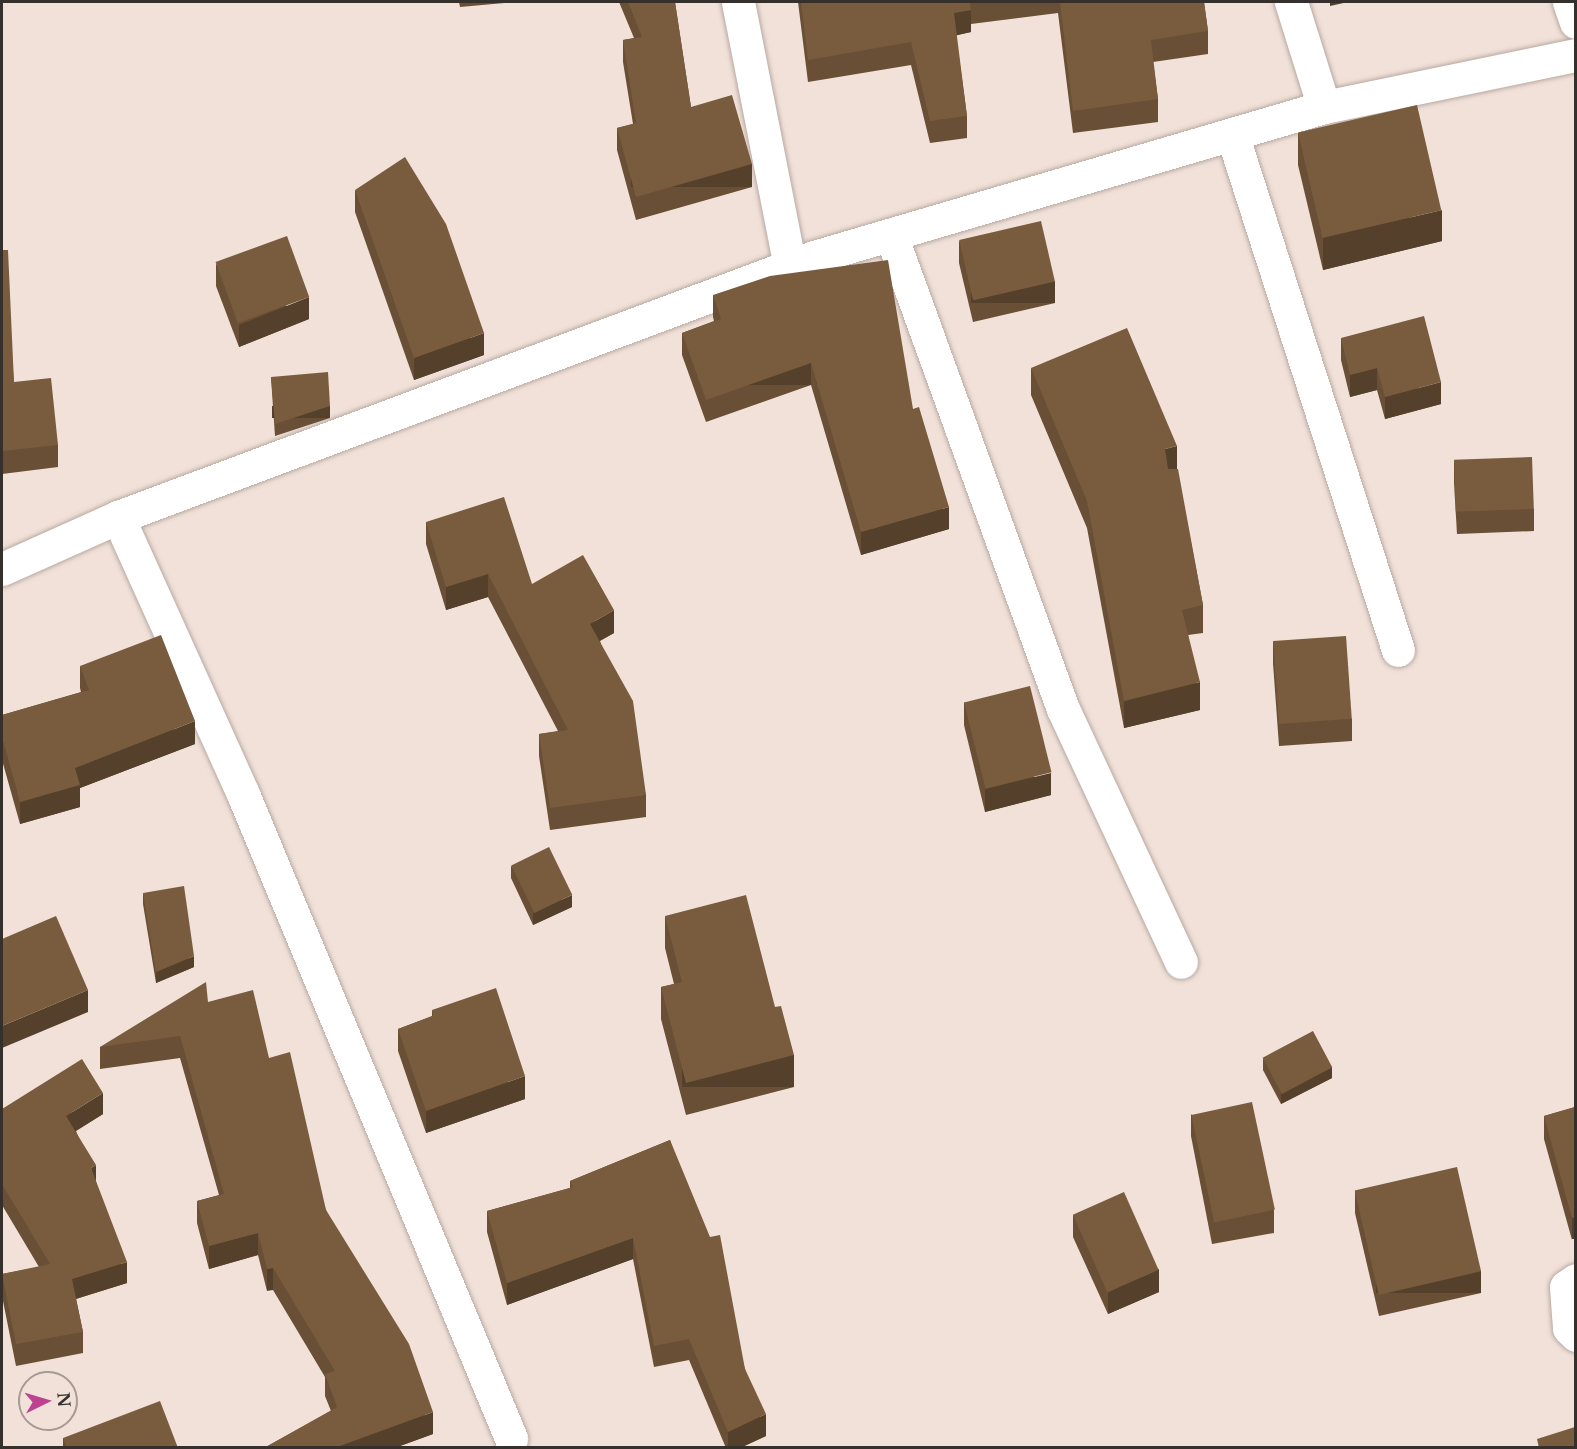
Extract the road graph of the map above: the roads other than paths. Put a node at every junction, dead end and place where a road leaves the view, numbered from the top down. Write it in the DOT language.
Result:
graph roads {
  1 [pos="738,2"];
  2 [pos="1291,2"];
  3 [pos="1569,2"];
  4 [pos="1575,22"];
  5 [pos="1575,55"];
  6 [pos="1324,107"];
  7 [pos="1232,134"];
  8 [pos="891,235"];
  9 [pos="790,266"];
  10 [pos="118,517"];
  11 [pos="2,569"];
  12 [pos="1398,650"];
  13 [pos="1181,962"];
  14 [pos="1575,1280"];
  15 [pos="1575,1335"];
  16 [pos="512,1438"];
  1 -- 9 [label="street"];
  2 -- 6 [label="street"];
  3 -- 4 [label="street"];
  5 -- 6 [label="street"];
  6 -- 7 [label="street"];
  7 -- 8 [label="street"];
  7 -- 12 [label="street"];
  8 -- 9 [label="street"];
  8 -- 13 [label="street"];
  9 -- 10 [label="street"];
  10 -- 11 [label="street"];
  10 -- 16 [label="street"];
  14 -- 15 [label="street"];
}
